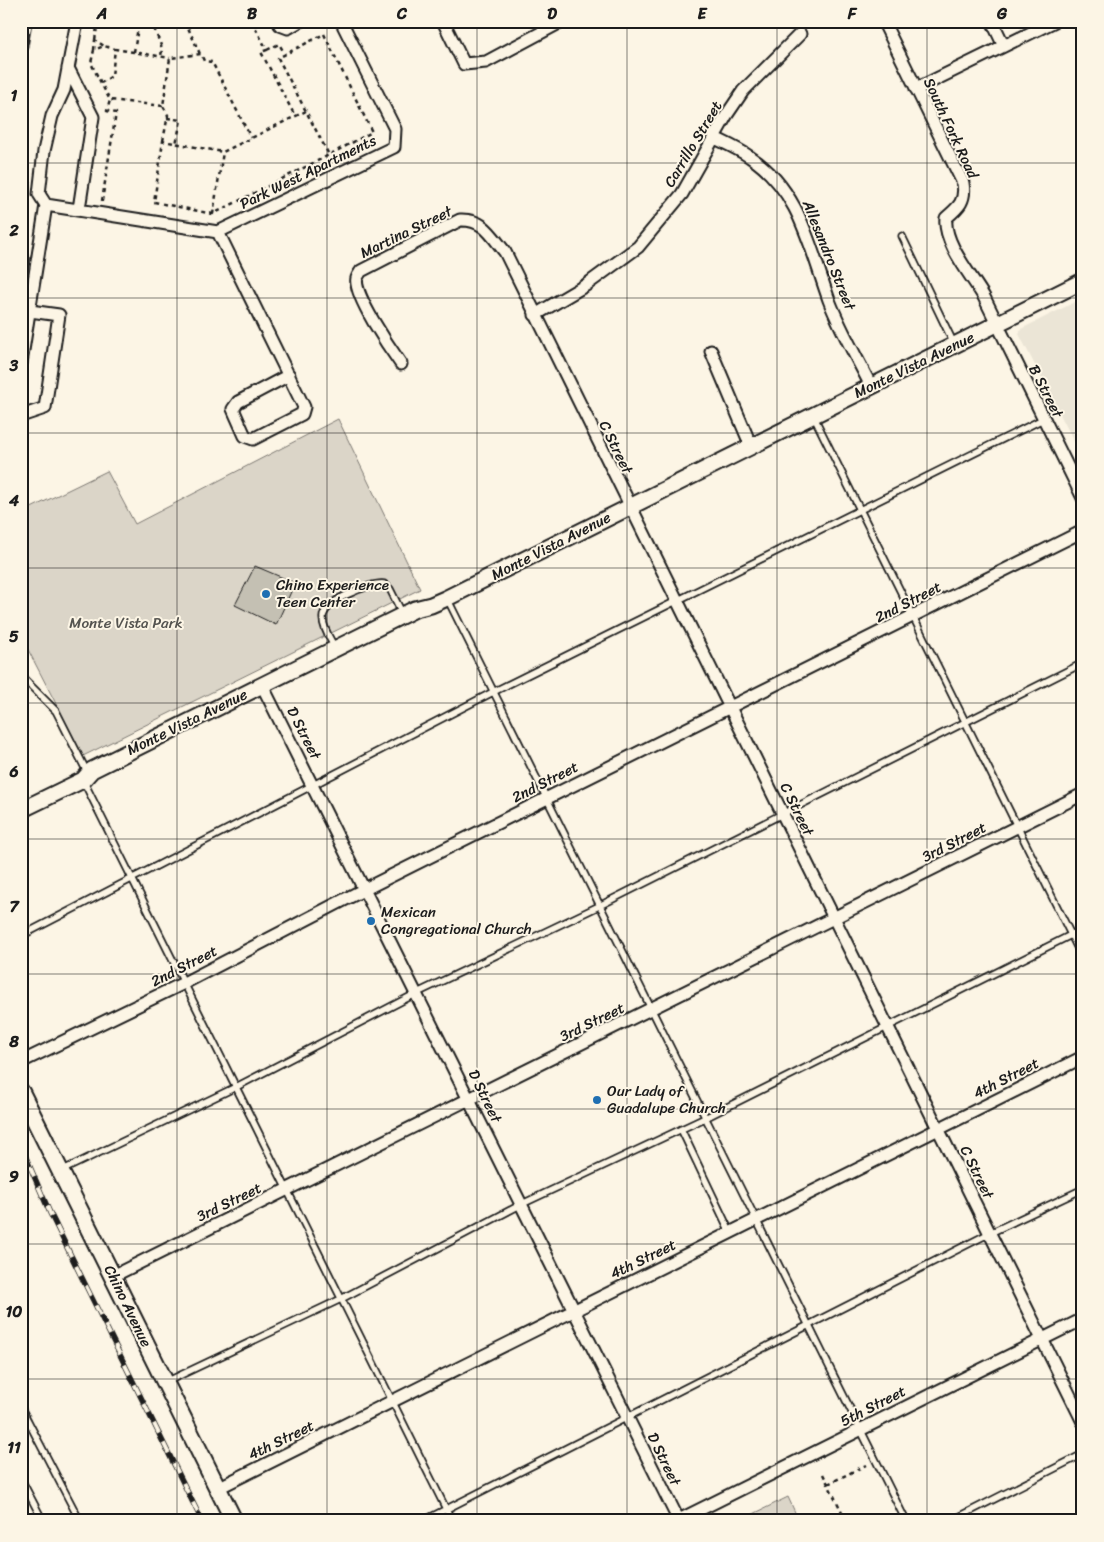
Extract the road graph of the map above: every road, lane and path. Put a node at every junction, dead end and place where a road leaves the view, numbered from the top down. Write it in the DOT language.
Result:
graph roads {
  1 [pos="77,21"];
  2 [pos="98,21"];
  3 [pos="139,21"];
  4 [pos="150,21"];
  5 [pos="185,21"];
  6 [pos="252,21"];
  7 [pos="278,21"];
  8 [pos="300,21"];
  9 [pos="341,21"];
  10 [pos="443,21"];
  11 [pos="563,21"];
  12 [pos="883,21"];
  13 [pos="992,21"];
  14 [pos="1055,21"];
  15 [pos="800,34"];
  16 [pos="95,40"];
  17 [pos="104,46"];
  18 [pos="1004,46"];
  19 [pos="94,50"];
  20 [pos="115,50"];
  21 [pos="267,50"];
  22 [pos="134,53"];
  23 [pos="201,54"];
  24 [pos="285,54"];
  25 [pos="160,57"];
  26 [pos="170,58"];
  27 [pos="68,68"];
  28 [pos="101,83"];
  29 [pos="916,89"];
  30 [pos="110,100"];
  31 [pos="163,106"];
  32 [pos="306,111"];
  33 [pos="295,116"];
  34 [pos="168,118"];
  35 [pos="713,137"];
  36 [pos="251,138"];
  37 [pos="163,141"];
  38 [pos="176,144"];
  39 [pos="223,152"];
  40 [pos="328,155"];
  41 [pos="46,205"];
  42 [pos="79,209"];
  43 [pos="100,212"];
  44 [pos="213,214"];
  45 [pos="472,220"];
  46 [pos="218,232"];
  47 [pos="902,236"];
  48 [pos="1083,281"];
  49 [pos="30,311"];
  50 [pos="535,315"];
  51 [pos="996,324"];
  52 [pos="954,344"];
  53 [pos="711,351"];
  54 [pos="21,363"];
  55 [pos="401,364"];
  56 [pos="289,376"];
  57 [pos="871,386"];
  58 [pos="814,415"];
  59 [pos="21,416"];
  60 [pos="1044,418"];
  61 [pos="751,446"];
  62 [pos="1083,468"];
  63 [pos="1071,474"];
  64 [pos="1083,498"];
  65 [pos="629,506"];
  66 [pos="860,510"];
  67 [pos="1083,531"];
  68 [pos="447,598"];
  69 [pos="678,601"];
  70 [pos="403,615"];
  71 [pos="914,616"];
  72 [pos="336,648"];
  73 [pos="1083,663"];
  74 [pos="21,676"];
  75 [pos="262,685"];
  76 [pos="495,691"];
  77 [pos="731,706"];
  78 [pos="966,724"];
  79 [pos="85,777"];
  80 [pos="313,784"];
  81 [pos="1083,794"];
  82 [pos="548,798"];
  83 [pos="21,810"];
  84 [pos="782,815"];
  85 [pos="1017,827"];
  86 [pos="132,880"];
  87 [pos="366,889"];
  88 [pos="599,906"];
  89 [pos="835,918"];
  90 [pos="1083,929"];
  91 [pos="1071,935"];
  92 [pos="21,936"];
  93 [pos="1083,959"];
  94 [pos="184,983"];
  95 [pos="417,992"];
  96 [pos="652,1010"];
  97 [pos="888,1026"];
  98 [pos="1083,1056"];
  99 [pos="21,1062"];
  100 [pos="236,1087"];
  101 [pos="21,1092"];
  102 [pos="470,1099"];
  103 [pos="705,1118"];
  104 [pos="939,1128"];
  105 [pos="680,1129"];
  106 [pos="61,1171"];
  107 [pos="1083,1189"];
  108 [pos="287,1190"];
  109 [pos="522,1204"];
  110 [pos="757,1219"];
  111 [pos="730,1232"];
  112 [pos="990,1232"];
  113 [pos="113,1276"];
  114 [pos="341,1299"];
  115 [pos="574,1310"];
  116 [pos="1083,1319"];
  117 [pos="809,1326"];
  118 [pos="1043,1338"];
  119 [pos="166,1382"];
  120 [pos="392,1401"];
  121 [pos="21,1408"];
  122 [pos="627,1416"];
  123 [pos="28,1421"];
  124 [pos="1083,1422"];
  125 [pos="21,1424"];
  126 [pos="862,1429"];
  127 [pos="1083,1454"];
  128 [pos="866,1465"];
  129 [pos="823,1474"];
  130 [pos="21,1479"];
  131 [pos="828,1484"];
  132 [pos="218,1488"];
  133 [pos="446,1510"];
  134 [pos="678,1520"];
  135 [pos="844,1520"];
  136 [pos="43,1521"];
  137 [pos="80,1521"];
  138 [pos="234,1521"];
  139 [pos="423,1521"];
  140 [pos="452,1521"];
  141 [pos="840,1521"];
  142 [pos="906,1521"];
  143 [pos="952,1521"];
  1 -- 27 [label="street"];
  2 -- 16 [label="path"];
  3 -- 22 [label="path"];
  4 -- 25 [label="path"];
  5 -- 23 [label="path"];
  6 -- 21 [label="path"];
  7 -- 8 [label="street"];
  9 -- 46 [label="street, Park West Apartments"];
  10 -- 11 [label="street"];
  12 -- 29 [label="street, South Fork Road"];
  13 -- 18 [label="street"];
  14 -- 18 [label="street"];
  15 -- 35 [label="street, Carrillo Street"];
  16 -- 17 [label="path"];
  16 -- 19 [label="path"];
  17 -- 19 [label="path"];
  17 -- 20 [label="path"];
  18 -- 29 [label="street"];
  19 -- 28 [label="path"];
  20 -- 22 [label="path"];
  20 -- 28 [label="path"];
  21 -- 24 [label="path"];
  21 -- 33 [label="path"];
  22 -- 25 [label="path"];
  23 -- 26 [label="path"];
  23 -- 36 [label="path"];
  24 -- 32 [label="path"];
  24 -- 40 [label="path"];
  25 -- 26 [label="path"];
  26 -- 31 [label="path"];
  27 -- 41 [label="street"];
  27 -- 42 [label="street"];
  28 -- 30 [label="path"];
  29 -- 51 [label="street, South Fork Road"];
  30 -- 31 [label="path"];
  30 -- 43 [label="path"];
  31 -- 34 [label="path"];
  32 -- 33 [label="path"];
  32 -- 40 [label="path"];
  33 -- 36 [label="path"];
  34 -- 37 [label="path"];
  34 -- 38 [label="path"];
  35 -- 50 [label="street, Carrillo Street"];
  35 -- 57 [label="street, Allesandro Street"];
  36 -- 39 [label="path"];
  37 -- 38 [label="path"];
  37 -- 44 [label="path"];
  38 -- 39 [label="path"];
  39 -- 44 [label="path"];
  40 -- 44 [label="path"];
  41 -- 42 [label="street"];
  41 -- 49 [label="street"];
  42 -- 43 [label="street"];
  43 -- 46 [label="street"];
  45 -- 50 [label="street, C Street"];
  45 -- 55 [label="street, Martina Street"];
  46 -- 56 [label="street"];
  47 -- 52 [label="lane"];
  48 -- 51 [label="street, Monte Vista Avenue"];
  49 -- 54 [label="street"];
  49 -- 59 [label="street"];
  50 -- 65 [label="street, C Street"];
  51 -- 52 [label="street, Monte Vista Avenue"];
  51 -- 60 [label="street, B Street"];
  52 -- 57 [label="street, Monte Vista Avenue"];
  53 -- 61 [label="street"];
  56 -- 56 [label="street"];
  57 -- 58 [label="street, Monte Vista Avenue"];
  58 -- 61 [label="street, Monte Vista Avenue"];
  58 -- 66 [label="lane"];
  60 -- 63 [label="street, B Street"];
  60 -- 66 [label="lane"];
  61 -- 65 [label="street, Monte Vista Avenue"];
  62 -- 63 [label="lane"];
  63 -- 64 [label="street, B Street"];
  65 -- 68 [label="street, Monte Vista Avenue"];
  65 -- 69 [label="street, C Street"];
  66 -- 69 [label="lane"];
  66 -- 71 [label="lane"];
  67 -- 71 [label="street, 2nd Street"];
  68 -- 70 [label="street, Monte Vista Avenue"];
  68 -- 76 [label="lane"];
  69 -- 76 [label="lane"];
  69 -- 77 [label="street, C Street"];
  70 -- 72 [label="street, Monte Vista Avenue"];
  70 -- 72 [label="lane"];
  71 -- 77 [label="street, 2nd Street"];
  71 -- 78 [label="lane"];
  72 -- 75 [label="street, Monte Vista Avenue"];
  73 -- 78 [label="lane"];
  74 -- 79 [label="lane"];
  75 -- 79 [label="street, Monte Vista Avenue"];
  75 -- 80 [label="street, D Street"];
  76 -- 80 [label="lane"];
  76 -- 82 [label="lane"];
  77 -- 82 [label="street, 2nd Street"];
  77 -- 84 [label="street, C Street"];
  78 -- 84 [label="lane"];
  78 -- 85 [label="lane"];
  79 -- 83 [label="street, Monte Vista Avenue"];
  79 -- 86 [label="lane"];
  80 -- 86 [label="lane"];
  80 -- 87 [label="street, D Street"];
  81 -- 85 [label="street, 3rd Street"];
  82 -- 87 [label="street, 2nd Street"];
  82 -- 88 [label="lane"];
  84 -- 88 [label="lane"];
  84 -- 89 [label="street, C Street"];
  85 -- 89 [label="street, 3rd Street"];
  85 -- 91 [label="lane"];
  86 -- 92 [label="lane"];
  86 -- 94 [label="lane"];
  87 -- 94 [label="street, 2nd Street"];
  87 -- 95 [label="street, D Street"];
  88 -- 95 [label="lane"];
  88 -- 96 [label="lane"];
  89 -- 96 [label="street, 3rd Street"];
  89 -- 97 [label="street, C Street"];
  90 -- 91 [label="lane"];
  91 -- 93 [label="lane"];
  91 -- 97 [label="lane"];
  94 -- 99 [label="street, 2nd Street"];
  94 -- 100 [label="lane"];
  95 -- 100 [label="lane"];
  95 -- 102 [label="street, D Street"];
  96 -- 102 [label="street, 3rd Street"];
  96 -- 103 [label="lane"];
  97 -- 103 [label="lane"];
  97 -- 104 [label="street, C Street"];
  98 -- 104 [label="street, 4th Street"];
  100 -- 106 [label="lane"];
  100 -- 108 [label="lane"];
  101 -- 106 [label="main road, Chino Avenue"];
  102 -- 108 [label="street, 3rd Street"];
  102 -- 109 [label="street, D Street"];
  103 -- 105 [label="lane"];
  103 -- 110 [label="lane"];
  104 -- 110 [label="street, 4th Street"];
  104 -- 112 [label="street, C Street"];
  105 -- 109 [label="lane"];
  105 -- 111 [label="lane"];
  106 -- 113 [label="main road, Chino Avenue"];
  107 -- 112 [label="lane"];
  108 -- 113 [label="street, 3rd Street"];
  108 -- 114 [label="lane"];
  109 -- 114 [label="lane"];
  109 -- 115 [label="street, D Street"];
  110 -- 111 [label="street, 4th Street"];
  110 -- 117 [label="lane"];
  111 -- 115 [label="street, 4th Street"];
  112 -- 117 [label="lane"];
  112 -- 118 [label="street, C Street"];
  113 -- 119 [label="main road, Chino Avenue"];
  114 -- 119 [label="lane"];
  114 -- 120 [label="lane"];
  115 -- 120 [label="street, 4th Street"];
  115 -- 122 [label="street, D Street"];
  116 -- 118 [label="street, 5th Street"];
  117 -- 122 [label="lane"];
  117 -- 126 [label="lane"];
  118 -- 124 [label="street, C Street"];
  118 -- 126 [label="street, 5th Street"];
  119 -- 132 [label="main road, Chino Avenue"];
  120 -- 132 [label="street, 4th Street"];
  120 -- 133 [label="lane"];
  121 -- 123 [label="lane"];
  122 -- 133 [label="lane"];
  122 -- 134 [label="street, D Street"];
  123 -- 125 [label="lane"];
  123 -- 137 [label="lane"];
  126 -- 134 [label="street, 5th Street"];
  126 -- 142 [label="lane"];
  127 -- 143 [label="lane"];
  128 -- 131 [label="path"];
  129 -- 131 [label="path"];
  130 -- 136 [label="lane"];
  131 -- 135 [label="path"];
  132 -- 138 [label="main road, Chino Avenue"];
  133 -- 139 [label="lane"];
  133 -- 140 [label="lane"];
  135 -- 141 [label="path"];
}
